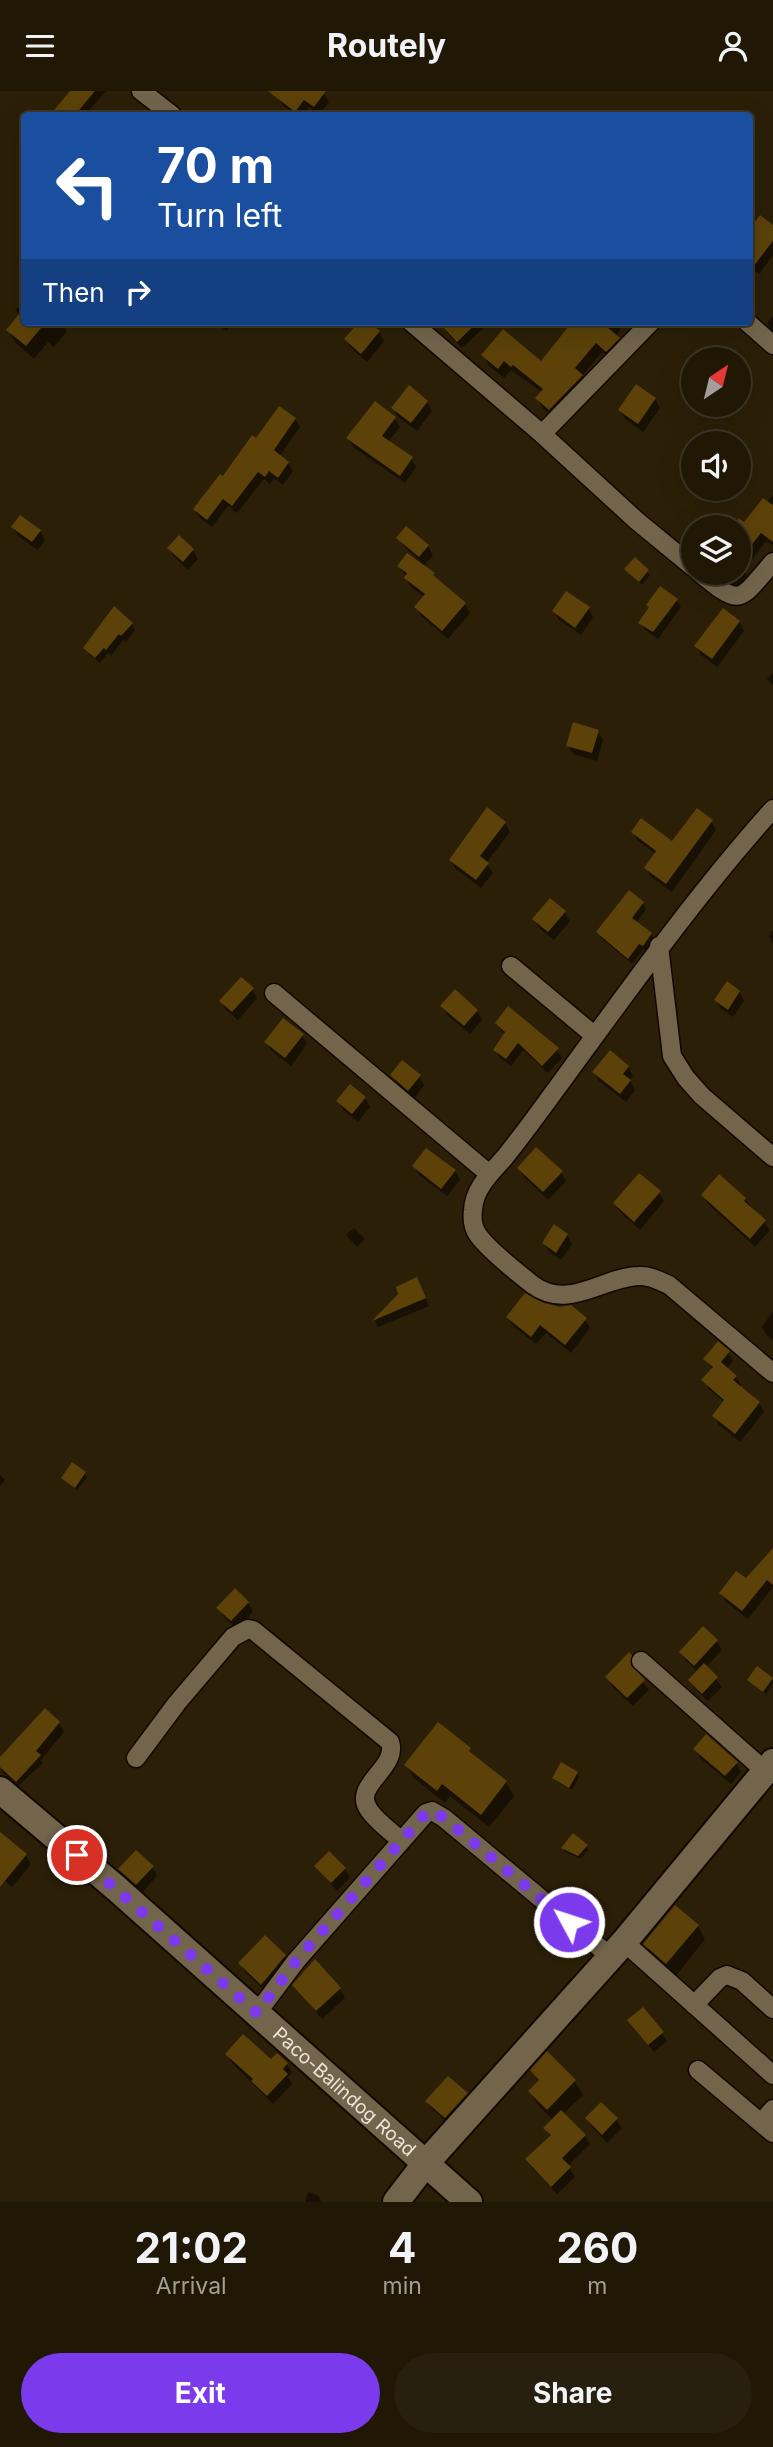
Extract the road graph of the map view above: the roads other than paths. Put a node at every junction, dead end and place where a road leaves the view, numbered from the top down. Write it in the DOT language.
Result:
graph roads {
  1 [pos="141,91"];
  2 [pos="168,112"];
  3 [pos="416,326"];
  4 [pos="647,326"];
  5 [pos="752,326"];
  6 [pos="773,345"];
  7 [pos="542,434"];
  8 [pos="681,557"];
  9 [pos="773,562"];
  10 [pos="714,585"];
  11 [pos="773,809"];
  12 [pos="659,946"];
  13 [pos="511,966"];
  14 [pos="274,993"];
  15 [pos="595,1036"];
  16 [pos="773,1157"];
  17 [pos="488,1173"];
  18 [pos="773,1373"];
  19 [pos="641,1661"];
  20 [pos="136,1758"];
  21 [pos="769,1766"];
  22 [pos="0,1790"];
  23 [pos="401,1842"];
  24 [pos="617,1950"];
  25 [pos="694,2005"];
  26 [pos="773,2009"];
  27 [pos="257,2013"];
  28 [pos="698,2070"];
  29 [pos="773,2075"];
  30 [pos="769,2122"];
  31 [pos="425,2164"];
  32 [pos="396,2202"];
  33 [pos="469,2202"];
  1 -- 2 [label="street"];
  3 -- 7 [label="street"];
  4 -- 7 [label="street"];
  5 -- 6 [label="street"];
  7 -- 8 [label="street"];
  9 -- 10 [label="street"];
  11 -- 12 [label="street"];
  12 -- 15 [label="street"];
  12 -- 16 [label="street"];
  13 -- 15 [label="street"];
  14 -- 17 [label="street"];
  15 -- 17 [label="street"];
  17 -- 18 [label="street"];
  19 -- 21 [label="street"];
  20 -- 23 [label="street"];
  21 -- 24 [label="street"];
  22 -- 27 [label="street, Paco-Balindog Road"];
  23 -- 24 [label="street"];
  23 -- 27 [label="street"];
  24 -- 25 [label="street"];
  24 -- 31 [label="street"];
  25 -- 26 [label="street"];
  25 -- 29 [label="street"];
  27 -- 31 [label="street, Paco-Balindog Road"];
  28 -- 30 [label="street"];
  31 -- 32 [label="street"];
  31 -- 33 [label="street, Paco-Balindog Road"];
}
